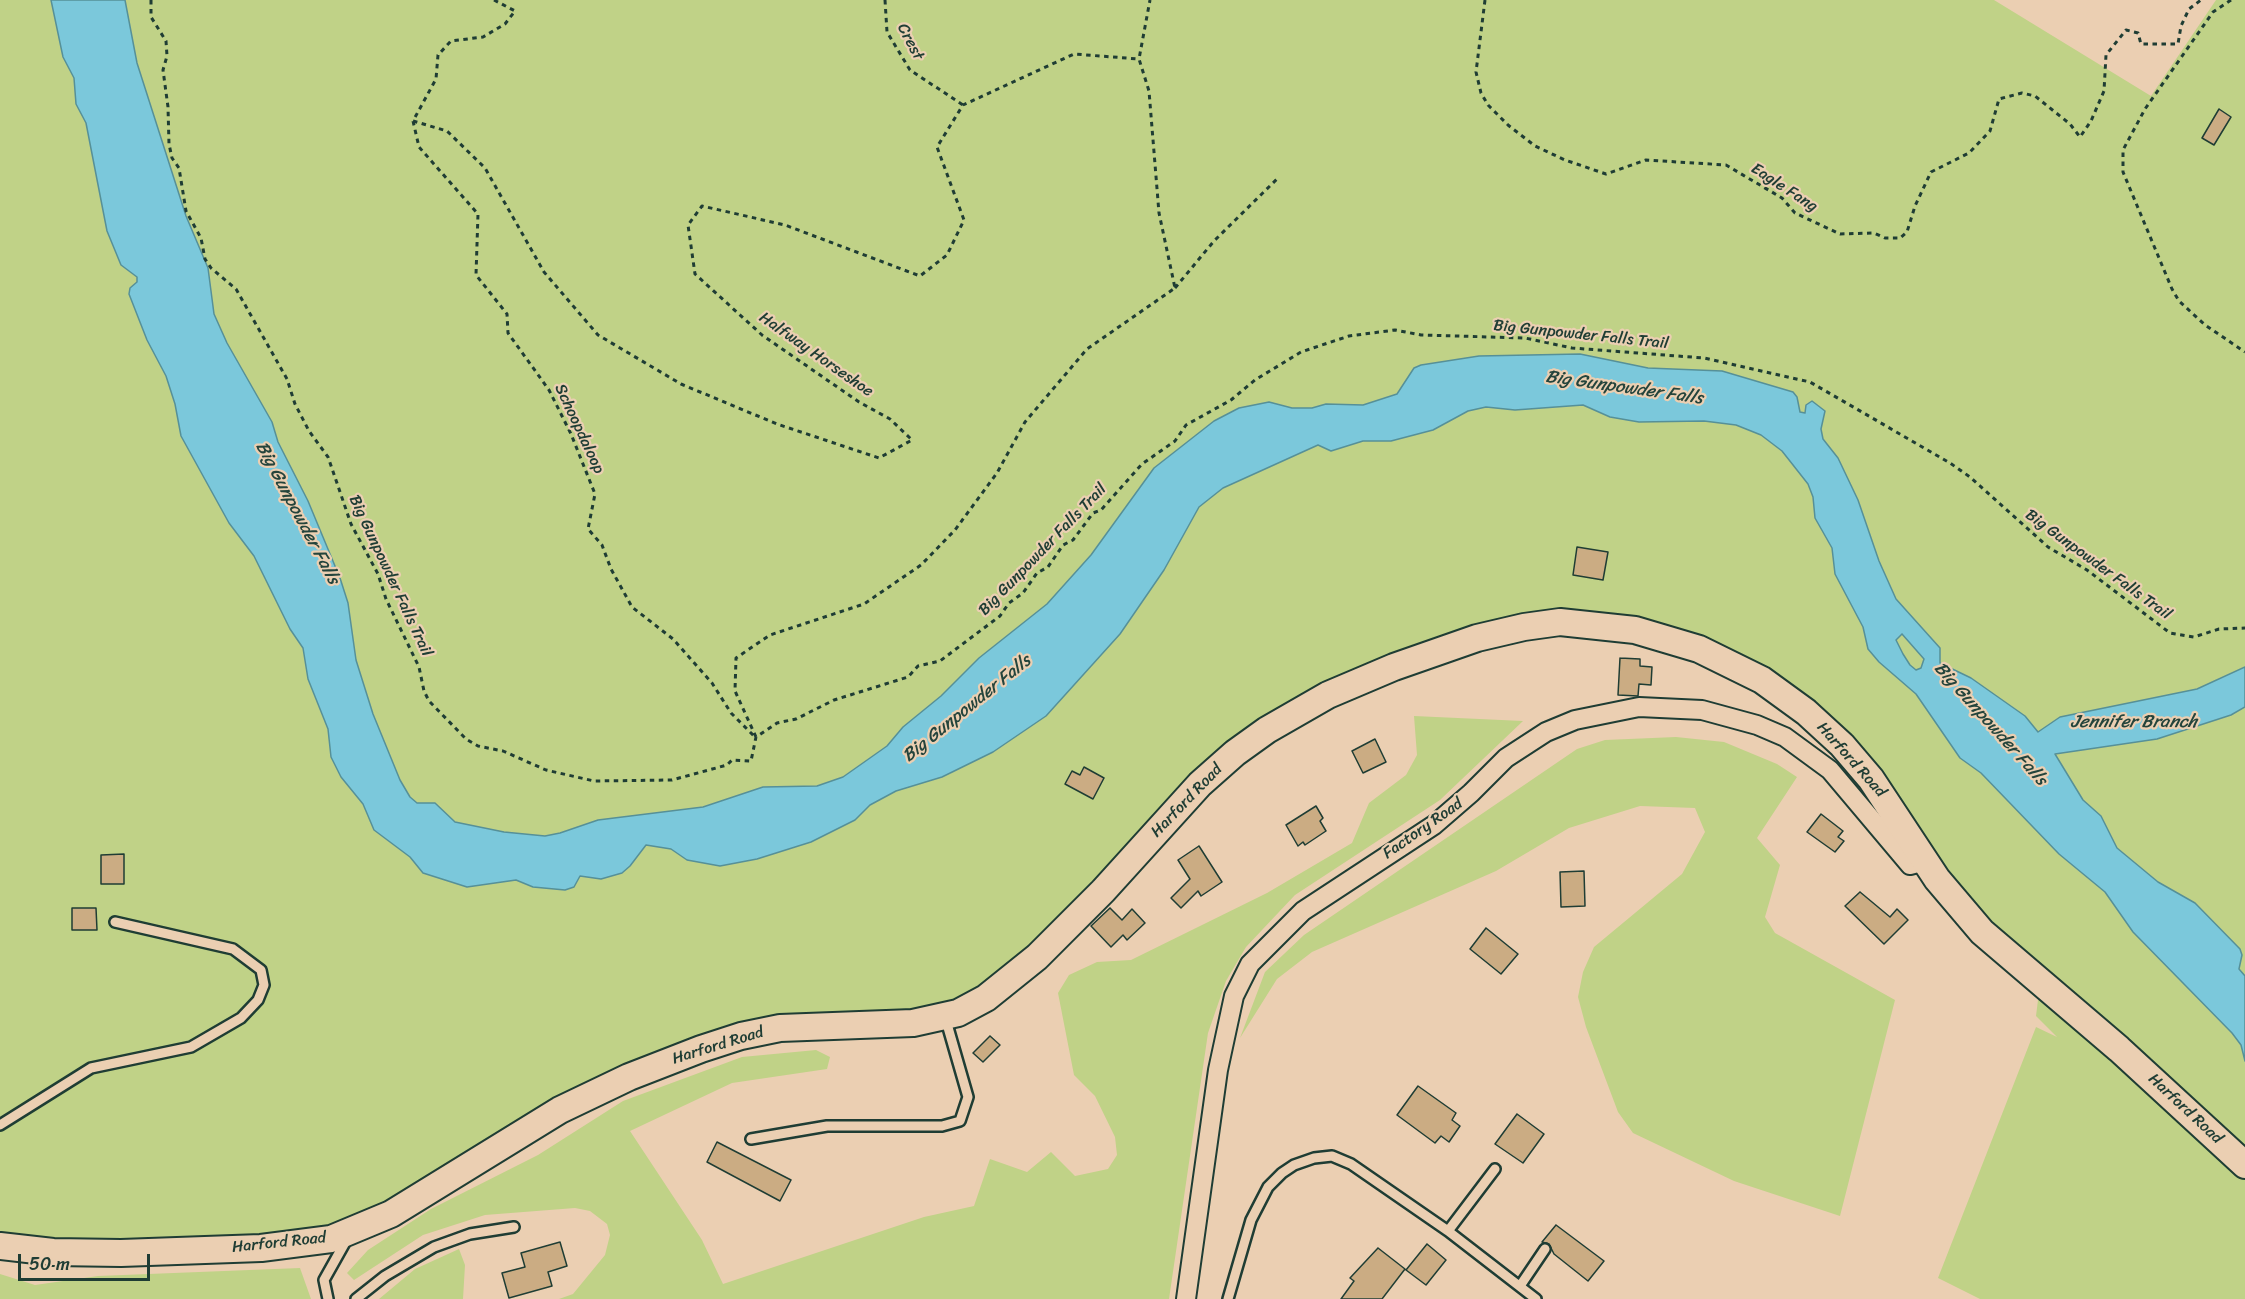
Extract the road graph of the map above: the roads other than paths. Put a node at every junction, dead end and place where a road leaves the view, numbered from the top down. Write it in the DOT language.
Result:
graph roads {
  1 [pos="1924,861"];
  2 [pos="115,922"];
  3 [pos="945,1017"];
  4 [pos="0,1125"];
  5 [pos="751,1139"];
  6 [pos="2245,1165"];
  7 [pos="1495,1169"];
  8 [pos="514,1227"];
  9 [pos="1448,1231"];
  10 [pos="350,1233"];
  11 [pos="0,1246"];
  12 [pos="1545,1249"];
  13 [pos="1520,1286"];
  14 [pos="328,1299"];
  15 [pos="356,1299"];
  16 [pos="1186,1299"];
  17 [pos="1228,1299"];
  18 [pos="1536,1299"];
  1 -- 3 [label="main road, Harford Road"];
  1 -- 6 [label="main road, Harford Road"];
  1 -- 16 [label="street, Factory Road"];
  2 -- 4 [label="lane"];
  3 -- 5 [label="lane"];
  3 -- 10 [label="main road, Harford Road"];
  7 -- 9 [label="lane"];
  8 -- 15 [label="lane"];
  9 -- 13 [label="lane"];
  9 -- 17 [label="lane"];
  10 -- 11 [label="main road, Harford Road"];
  10 -- 14 [label="lane"];
  12 -- 13 [label="lane"];
  13 -- 18 [label="lane"];
}
